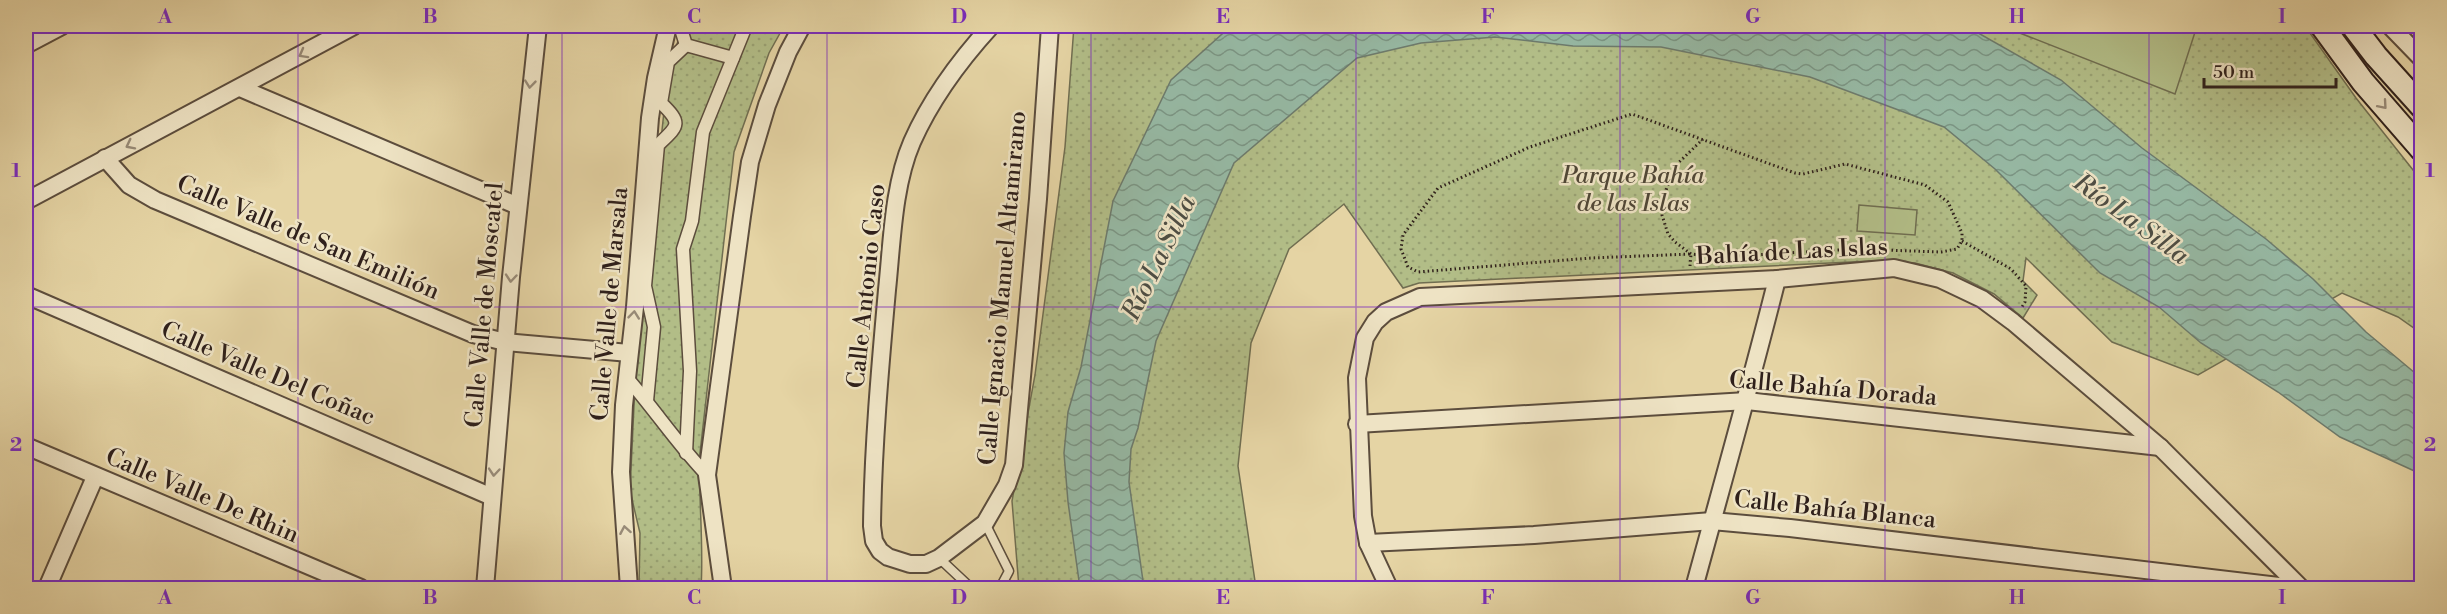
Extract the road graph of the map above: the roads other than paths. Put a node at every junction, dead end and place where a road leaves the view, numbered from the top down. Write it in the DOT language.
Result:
graph roads {
  1 [pos="62,26"];
  2 [pos="354,26"];
  3 [pos="537,26"];
  4 [pos="668,26"];
  5 [pos="680,26"];
  6 [pos="746,26"];
  7 [pos="802,26"];
  8 [pos="991,26"];
  9 [pos="1050,26"];
  10 [pos="2322,26"];
  11 [pos="2353,26"];
  12 [pos="2390,26"];
  13 [pos="26,45"];
  14 [pos="686,45"];
  15 [pos="733,58"];
  16 [pos="2421,59"];
  17 [pos="240,88"];
  18 [pos="2421,107"];
  19 [pos="2421,150"];
  20 [pos="105,158"];
  21 [pos="26,201"];
  22 [pos="518,206"];
  23 [pos="1777,279"];
  24 [pos="26,295"];
  25 [pos="505,342"];
  26 [pos="629,353"];
  27 [pos="627,378"];
  28 [pos="647,401"];
  29 [pos="1746,401"];
  30 [pos="1358,424"];
  31 [pos="26,446"];
  32 [pos="2160,447"];
  33 [pos="686,453"];
  34 [pos="707,475"];
  35 [pos="95,477"];
  36 [pos="492,497"];
  37 [pos="1712,521"];
  38 [pos="985,523"];
  39 [pos="874,542"];
  40 [pos="1368,543"];
  41 [pos="939,558"];
  42 [pos="47,588"];
  43 [pos="361,588"];
  44 [pos="485,588"];
  45 [pos="629,588"];
  46 [pos="723,588"];
  47 [pos="971,588"];
  48 [pos="1000,588"];
  49 [pos="1389,588"];
  50 [pos="1694,588"];
  51 [pos="2296,588"];
  52 [pos="2301,588"];
  1 -- 13 [label="street"];
  2 -- 17 [label="street, one-way"];
  3 -- 22 [label="street, Calle Valle de Moscatel, one-way"];
  26 -- 4 [label="street, Calle Valle de Marsala, one-way"];
  5 -- 14 [label="street"];
  6 -- 15 [label="street"];
  7 -- 34 [label="street"];
  8 -- 39 [label="street, Calle Antonio Caso"];
  9 -- 38 [label="street, Calle Ignacio Manuel Altamirano"];
  10 -- 19 [label="main road, one-way"];
  11 -- 18 [label="main road"];
  12 -- 16 [label="street"];
  14 -- 15 [label="street"];
  14 -- 28 [label="street"];
  15 -- 33 [label="street"];
  17 -- 20 [label="street, one-way"];
  17 -- 22 [label="street"];
  20 -- 21 [label="street"];
  20 -- 25 [label="street, Calle Valle de San Emilión"];
  22 -- 25 [label="street, Calle Valle de Moscatel, one-way"];
  23 -- 29 [label="street"];
  23 -- 30 [label="street, Bahía de Las Islas"];
  23 -- 32 [label="street, Bahía de Las Islas"];
  24 -- 36 [label="street, Calle Valle Del Coñac"];
  25 -- 26 [label="street, Calle Valle de San Emilión"];
  25 -- 36 [label="street, Calle Valle de Moscatel, one-way"];
  26 -- 27 [label="street, Calle Valle de Marsala"];
  27 -- 28 [label="street"];
  45 -- 27 [label="street, Calle Valle de Marsala, one-way"];
  28 -- 33 [label="street"];
  29 -- 30 [label="street, Calle Bahía Dorada"];
  29 -- 32 [label="street, Calle Bahía Dorada"];
  29 -- 37 [label="street"];
  30 -- 40 [label="street"];
  31 -- 35 [label="street, Calle Valle De Rhin"];
  32 -- 52 [label="street, Bahía de Las Islas"];
  33 -- 34 [label="street"];
  34 -- 46 [label="street"];
  35 -- 42 [label="street"];
  35 -- 43 [label="street, Calle Valle De Rhin"];
  36 -- 44 [label="street, Calle Valle de Moscatel"];
  37 -- 40 [label="street, Calle Bahía Blanca"];
  37 -- 50 [label="street"];
  37 -- 51 [label="street, Calle Bahía Blanca"];
  38 -- 41 [label="street, Calle Ignacio Manuel Altamirano"];
  38 -- 48 [label="lane"];
  39 -- 41 [label="street, Calle Ignacio Manuel Altamirano"];
  40 -- 49 [label="street"];
  41 -- 47 [label="lane"];
}
